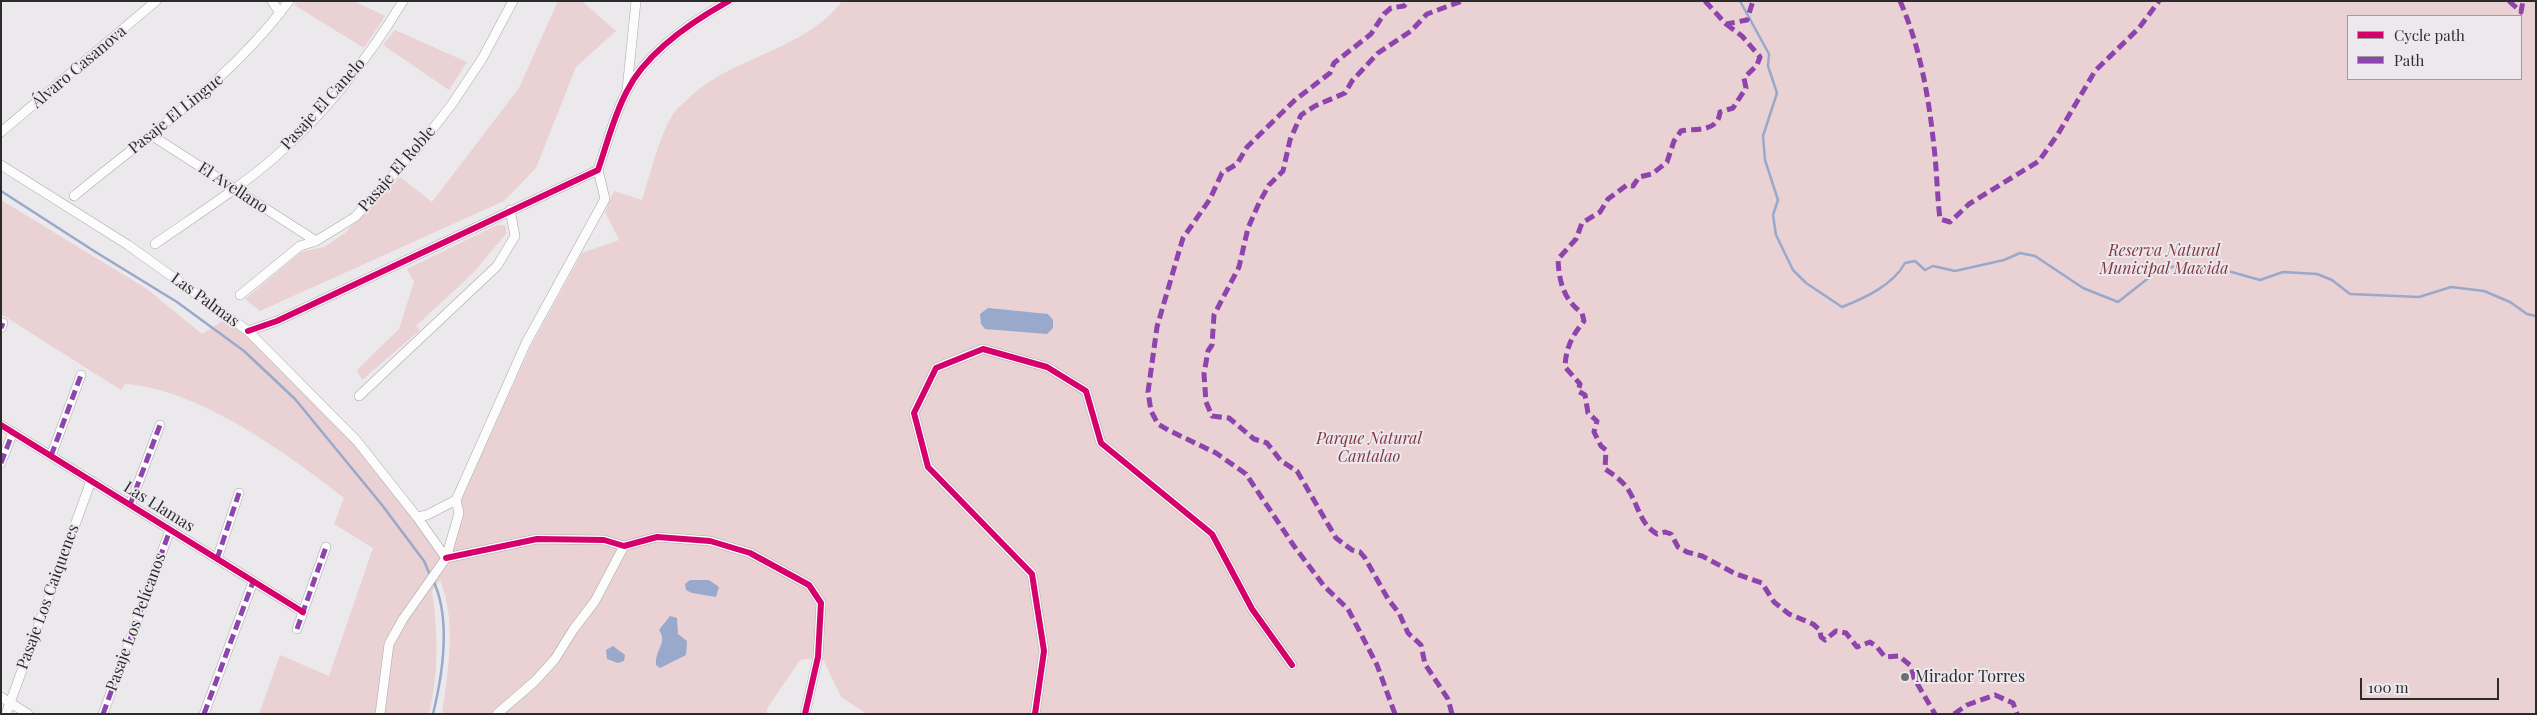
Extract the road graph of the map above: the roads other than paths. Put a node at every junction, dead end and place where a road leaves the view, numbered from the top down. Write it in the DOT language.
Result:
graph roads {
  1 [pos="156,1"];
  2 [pos="272,1"];
  3 [pos="289,1"];
  4 [pos="402,1"];
  5 [pos="513,1"];
  6 [pos="636,1"];
  7 [pos="729,1"];
  8 [pos="280,14"];
  9 [pos="627,91"];
  10 [pos="1,132"];
  11 [pos="151,135"];
  12 [pos="1,165"];
  13 [pos="598,170"];
  14 [pos="234,188"];
  15 [pos="74,196"];
  16 [pos="510,210"];
  17 [pos="316,242"];
  18 [pos="155,244"];
  19 [pos="240,295"];
  20 [pos="248,331"];
  21 [pos="81,375"];
  22 [pos="359,396"];
  23 [pos="1,425"];
  24 [pos="160,425"];
  25 [pos="13,432"];
  26 [pos="51,456"];
  27 [pos="1,463"];
  28 [pos="90,481"];
  29 [pos="239,494"];
  30 [pos="456,500"];
  31 [pos="130,505"];
  32 [pos="417,517"];
  33 [pos="170,530"];
  34 [pos="624,546"];
  35 [pos="326,547"];
  36 [pos="446,558"];
  37 [pos="217,559"];
  38 [pos="253,582"];
  39 [pos="303,612"];
  40 [pos="297,629"];
  41 [pos="1292,665"];
  42 [pos="1,697"];
  43 [pos="10,702"];
  44 [pos="6,714"];
  45 [pos="28,714"];
  46 [pos="103,714"];
  47 [pos="204,714"];
  48 [pos="380,714"];
  49 [pos="497,714"];
  50 [pos="805,714"];
  51 [pos="1035,714"];
  1 -- 10 [label="street, Álvaro Casanova"];
  2 -- 8 [label="street"];
  3 -- 8 [label="street, Pasaje El Lingue"];
  4 -- 14 [label="street, Pasaje El Canelo"];
  5 -- 17 [label="street, Pasaje El Roble"];
  6 -- 9 [label="street"];
  7 -- 9 [label="street"];
  8 -- 11 [label="street, Pasaje El Lingue"];
  9 -- 13 [label="street"];
  11 -- 14 [label="street, El Avellano"];
  11 -- 15 [label="street, Pasaje El Lingue"];
  12 -- 20 [label="street, Las Palmas"];
  13 -- 16 [label="street"];
  13 -- 30 [label="street"];
  14 -- 17 [label="street, El Avellano"];
  14 -- 18 [label="street, Pasaje El Canelo"];
  16 -- 20 [label="street"];
  16 -- 22 [label="street"];
  17 -- 19 [label="street, Pasaje El Roble"];
  20 -- 32 [label="street, Las Palmas"];
  21 -- 26 [label="street"];
  23 -- 25 [label="street, Las Llamas"];
  24 -- 31 [label="street"];
  25 -- 26 [label="street, Las Llamas"];
  25 -- 27 [label="street"];
  26 -- 28 [label="street, Las Llamas"];
  28 -- 31 [label="street, Las Llamas"];
  28 -- 43 [label="street, Pasaje Los Caiquenes"];
  29 -- 37 [label="street"];
  30 -- 32 [label="street"];
  30 -- 36 [label="street"];
  31 -- 33 [label="street, Las Llamas"];
  32 -- 36 [label="street, Las Palmas"];
  33 -- 37 [label="street, Las Llamas"];
  33 -- 46 [label="street, Pasaje Los Pelícanos"];
  34 -- 36 [label="street"];
  34 -- 49 [label="street"];
  34 -- 50 [label="street"];
  35 -- 39 [label="street"];
  36 -- 48 [label="street"];
  37 -- 38 [label="street, Las Llamas"];
  38 -- 39 [label="street, Las Llamas"];
  38 -- 47 [label="street"];
  39 -- 40 [label="street"];
  41 -- 51 [label="street"];
  42 -- 43 [label="street"];
  43 -- 44 [label="street, Pasaje Los Caiquenes"];
  43 -- 45 [label="street"];
}
